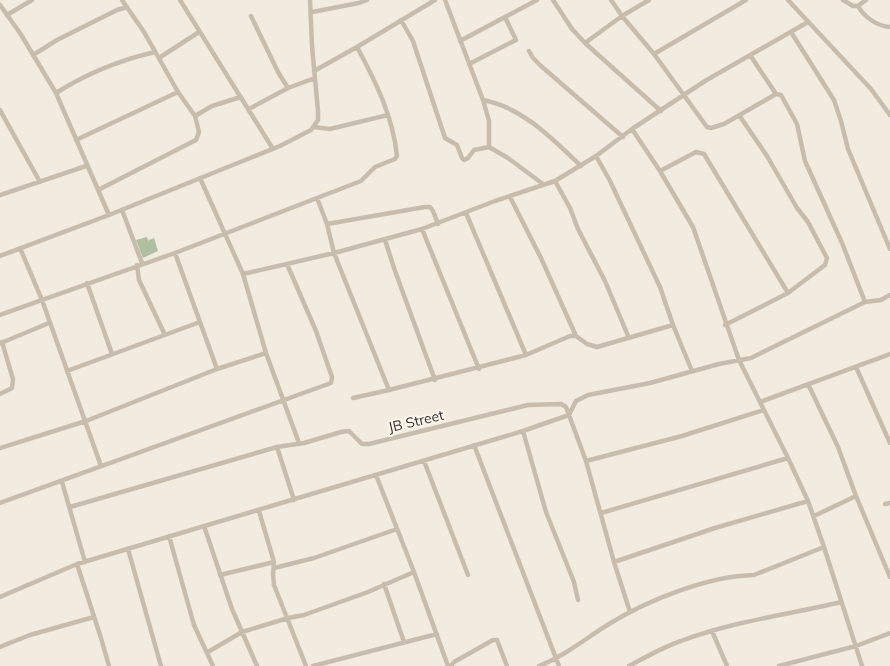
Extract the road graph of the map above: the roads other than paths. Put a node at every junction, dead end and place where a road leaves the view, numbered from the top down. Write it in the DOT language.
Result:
graph roads {
  1 [pos="32,0"];
  2 [pos="122,0"];
  3 [pos="180,0"];
  4 [pos="310,0"];
  5 [pos="367,0"];
  6 [pos="435,0"];
  7 [pos="445,0"];
  8 [pos="537,0"];
  9 [pos="553,0"];
  10 [pos="611,0"];
  11 [pos="649,0"];
  12 [pos="746,0"];
  13 [pos="788,0"];
  14 [pos="843,0"];
  15 [pos="866,0"];
  16 [pos="0,5"];
  17 [pos="858,6"];
  18 [pos="127,7"];
  19 [pos="312,12"];
  20 [pos="7,15"];
  21 [pos="251,16"];
  22 [pos="622,16"];
  23 [pos="505,17"];
  24 [pos="401,20"];
  25 [pos="808,22"];
  26 [pos="890,27"];
  27 [pos="199,32"];
  28 [pos="791,32"];
  29 [pos="460,41"];
  30 [pos="585,43"];
  31 [pos="358,47"];
  32 [pos="529,51"];
  33 [pos="155,52"];
  34 [pos="654,54"];
  35 [pos="33,55"];
  36 [pos="750,55"];
  37 [pos="159,58"];
  38 [pos="469,64"];
  39 [pos="314,71"];
  40 [pos="315,78"];
  41 [pos="288,88"];
  42 [pos="178,92"];
  43 [pos="56,93"];
  44 [pos="776,94"];
  45 [pos="684,95"];
  46 [pos="241,97"];
  47 [pos="483,100"];
  48 [pos="249,108"];
  49 [pos="0,110"];
  50 [pos="661,111"];
  51 [pos="388,115"];
  52 [pos="739,115"];
  53 [pos="890,115"];
  54 [pos="195,116"];
  55 [pos="314,126"];
  56 [pos="632,129"];
  57 [pos="623,137"];
  58 [pos="76,140"];
  59 [pos="489,147"];
  60 [pos="273,148"];
  61 [pos="596,156"];
  62 [pos="86,166"];
  63 [pos="581,166"];
  64 [pos="660,171"];
  65 [pos="200,178"];
  66 [pos="555,181"];
  67 [pos="40,182"];
  68 [pos="543,184"];
  69 [pos="98,190"];
  70 [pos="0,195"];
  71 [pos="510,197"];
  72 [pos="317,198"];
  73 [pos="122,210"];
  74 [pos="466,213"];
  75 [pos="109,215"];
  76 [pos="327,224"];
  77 [pos="438,224"];
  78 [pos="422,229"];
  79 [pos="226,234"];
  80 [pos="385,240"];
  81 [pos="20,248"];
  82 [pos="890,249"];
  83 [pos="175,253"];
  84 [pos="334,253"];
  85 [pos="0,256"];
  86 [pos="139,264"];
  87 [pos="287,264"];
  88 [pos="243,274"];
  89 [pos="87,283"];
  90 [pos="788,293"];
  91 [pos="890,295"];
  92 [pos="42,300"];
  93 [pos="865,302"];
  94 [pos="0,315"];
  95 [pos="200,322"];
  96 [pos="49,323"];
  97 [pos="673,325"];
  98 [pos="726,325"];
  99 [pos="165,335"];
  100 [pos="576,336"];
  101 [pos="628,338"];
  102 [pos="1,343"];
  103 [pos="266,352"];
  104 [pos="112,354"];
  105 [pos="890,354"];
  106 [pos="526,356"];
  107 [pos="739,360"];
  108 [pos="856,367"];
  109 [pos="479,368"];
  110 [pos="217,369"];
  111 [pos="67,371"];
  112 [pos="692,371"];
  113 [pos="435,380"];
  114 [pos="808,384"];
  115 [pos="389,390"];
  116 [pos="0,394"];
  117 [pos="353,398"];
  118 [pos="282,400"];
  119 [pos="760,402"];
  120 [pos="764,410"];
  121 [pos="569,414"];
  122 [pos="86,421"];
  123 [pos="523,431"];
  124 [pos="299,443"];
  125 [pos="890,443"];
  126 [pos="474,445"];
  127 [pos="277,446"];
  128 [pos="0,448"];
  129 [pos="788,458"];
  130 [pos="424,461"];
  131 [pos="586,461"];
  132 [pos="101,466"];
  133 [pos="376,475"];
  134 [pos="62,482"];
  135 [pos="856,496"];
  136 [pos="294,500"];
  137 [pos="808,501"];
  138 [pos="0,503"];
  139 [pos="70,507"];
  140 [pos="259,511"];
  141 [pos="601,514"];
  142 [pos="814,516"];
  143 [pos="204,526"];
  144 [pos="397,530"];
  145 [pos="169,536"];
  146 [pos="824,547"];
  147 [pos="128,549"];
  148 [pos="85,562"];
  149 [pos="274,562"];
  150 [pos="614,562"];
  151 [pos="77,564"];
  152 [pos="888,566"];
  153 [pos="274,568"];
  154 [pos="414,572"];
  155 [pos="220,575"];
  156 [pos="468,575"];
  157 [pos="890,577"];
  158 [pos="384,584"];
  159 [pos="0,597"];
  160 [pos="578,600"];
  161 [pos="841,602"];
  162 [pos="630,612"];
  163 [pos="94,617"];
  164 [pos="288,618"];
  165 [pos="712,631"];
  166 [pos="242,632"];
  167 [pos="890,632"];
  168 [pos="437,634"];
  169 [pos="404,642"];
  170 [pos="856,646"];
  171 [pos="0,647"];
  172 [pos="208,652"];
  173 [pos="556,659"];
  174 [pos="107,666"];
  175 [pos="160,666"];
  176 [pos="213,666"];
  177 [pos="257,666"];
  178 [pos="306,666"];
  179 [pos="313,666"];
  180 [pos="449,666"];
  181 [pos="507,666"];
  182 [pos="540,666"];
  183 [pos="559,666"];
  184 [pos="629,666"];
  185 [pos="727,666"];
  186 [pos="780,666"];
  187 [pos="862,666"];
  1 -- 20 [label="street"];
  2 -- 18 [label="street"];
  3 -- 27 [label="street"];
  4 -- 19 [label="street"];
  5 -- 19 [label="street"];
  6 -- 24 [label="street"];
  7 -- 29 [label="street"];
  8 -- 23 [label="street"];
  9 -- 30 [label="street"];
  10 -- 22 [label="street"];
  11 -- 22 [label="street"];
  12 -- 34 [label="street"];
  13 -- 25 [label="street"];
  14 -- 17 [label="street"];
  15 -- 17 [label="street"];
  16 -- 20 [label="street"];
  17 -- 26 [label="street"];
  18 -- 33 [label="street"];
  18 -- 35 [label="street"];
  19 -- 39 [label="street"];
  20 -- 35 [label="street"];
  21 -- 41 [label="street"];
  22 -- 30 [label="street"];
  22 -- 34 [label="street"];
  23 -- 29 [label="street"];
  23 -- 38 [label="street"];
  24 -- 31 [label="street"];
  24 -- 59 [label="street"];
  25 -- 28 [label="street"];
  25 -- 53 [label="street"];
  27 -- 37 [label="street"];
  27 -- 46 [label="street"];
  28 -- 36 [label="street"];
  28 -- 82 [label="street"];
  29 -- 38 [label="street"];
  30 -- 50 [label="street"];
  31 -- 39 [label="street"];
  31 -- 51 [label="street"];
  32 -- 57 [label="street"];
  33 -- 37 [label="street"];
  33 -- 43 [label="street"];
  34 -- 45 [label="street"];
  35 -- 43 [label="street"];
  36 -- 44 [label="street"];
  36 -- 45 [label="street"];
  37 -- 42 [label="street"];
  38 -- 47 [label="street"];
  39 -- 40 [label="street"];
  40 -- 41 [label="street"];
  40 -- 55 [label="street"];
  41 -- 48 [label="street"];
  42 -- 54 [label="street"];
  42 -- 58 [label="street"];
  43 -- 58 [label="street"];
  44 -- 52 [label="street"];
  44 -- 93 [label="street"];
  45 -- 50 [label="street"];
  45 -- 52 [label="street"];
  46 -- 48 [label="street"];
  46 -- 54 [label="street"];
  47 -- 59 [label="street"];
  47 -- 63 [label="street"];
  48 -- 60 [label="street"];
  49 -- 67 [label="street"];
  50 -- 56 [label="street"];
  51 -- 55 [label="street"];
  51 -- 72 [label="street"];
  52 -- 90 [label="street"];
  54 -- 69 [label="street"];
  55 -- 60 [label="street"];
  56 -- 57 [label="street"];
  56 -- 64 [label="street"];
  57 -- 61 [label="street"];
  58 -- 62 [label="street"];
  59 -- 68 [label="street"];
  60 -- 65 [label="street"];
  61 -- 63 [label="street"];
  61 -- 97 [label="street"];
  62 -- 67 [label="street"];
  62 -- 69 [label="street"];
  63 -- 66 [label="street"];
  64 -- 90 [label="street"];
  64 -- 98 [label="street"];
  65 -- 73 [label="street"];
  65 -- 79 [label="street"];
  66 -- 68 [label="street"];
  66 -- 101 [label="street"];
  67 -- 70 [label="street"];
  68 -- 71 [label="street"];
  69 -- 75 [label="street"];
  71 -- 74 [label="street"];
  71 -- 100 [label="street"];
  72 -- 76 [label="street"];
  72 -- 79 [label="street"];
  73 -- 75 [label="street"];
  73 -- 86 [label="street"];
  74 -- 77 [label="street"];
  74 -- 106 [label="street"];
  75 -- 81 [label="street"];
  76 -- 77 [label="street"];
  76 -- 84 [label="street"];
  77 -- 78 [label="street"];
  78 -- 80 [label="street"];
  78 -- 109 [label="street"];
  79 -- 83 [label="street"];
  79 -- 88 [label="street"];
  80 -- 84 [label="street"];
  80 -- 113 [label="street"];
  81 -- 85 [label="street"];
  81 -- 92 [label="street"];
  83 -- 86 [label="street"];
  83 -- 95 [label="street"];
  84 -- 87 [label="street"];
  84 -- 115 [label="street"];
  86 -- 89 [label="street"];
  86 -- 99 [label="street"];
  87 -- 88 [label="street"];
  87 -- 118 [label="street"];
  88 -- 103 [label="street"];
  89 -- 92 [label="street"];
  89 -- 104 [label="street"];
  90 -- 98 [label="street"];
  91 -- 93 [label="street"];
  92 -- 94 [label="street"];
  92 -- 96 [label="street"];
  93 -- 107 [label="street"];
  95 -- 99 [label="street"];
  95 -- 110 [label="street"];
  96 -- 102 [label="street"];
  96 -- 111 [label="street"];
  97 -- 101 [label="street"];
  97 -- 112 [label="street"];
  98 -- 107 [label="street"];
  99 -- 104 [label="street"];
  100 -- 101 [label="street"];
  100 -- 106 [label="street"];
  102 -- 116 [label="street"];
  103 -- 110 [label="street"];
  103 -- 118 [label="street"];
  104 -- 111 [label="street"];
  105 -- 108 [label="street"];
  106 -- 109 [label="street"];
  107 -- 112 [label="street"];
  107 -- 119 [label="street"];
  108 -- 114 [label="street"];
  108 -- 125 [label="street"];
  109 -- 113 [label="street"];
  110 -- 122 [label="street"];
  111 -- 122 [label="street"];
  112 -- 121 [label="street"];
  113 -- 115 [label="street"];
  114 -- 119 [label="street"];
  114 -- 135 [label="street"];
  115 -- 117 [label="street"];
  118 -- 124 [label="street"];
  118 -- 132 [label="street"];
  119 -- 120 [label="street"];
  120 -- 129 [label="street"];
  120 -- 131 [label="street"];
  121 -- 123 [label="street"];
  121 -- 124 [label="street, JB Street"];
  121 -- 131 [label="street"];
  122 -- 128 [label="street"];
  122 -- 132 [label="street"];
  123 -- 126 [label="street"];
  123 -- 160 [label="street"];
  124 -- 127 [label="street, JB Street"];
  126 -- 130 [label="street"];
  126 -- 173 [label="street"];
  127 -- 136 [label="street"];
  127 -- 139 [label="street, JB Street"];
  129 -- 137 [label="street"];
  129 -- 141 [label="street"];
  130 -- 133 [label="street"];
  130 -- 156 [label="street"];
  131 -- 141 [label="street"];
  132 -- 134 [label="street"];
  133 -- 136 [label="street"];
  133 -- 144 [label="street"];
  134 -- 138 [label="street"];
  134 -- 139 [label="street"];
  135 -- 142 [label="street"];
  135 -- 152 [label="street"];
  136 -- 140 [label="street"];
  137 -- 142 [label="street"];
  137 -- 150 [label="street"];
  139 -- 148 [label="street"];
  140 -- 143 [label="street"];
  140 -- 149 [label="street"];
  141 -- 150 [label="street"];
  142 -- 146 [label="street"];
  143 -- 145 [label="street"];
  143 -- 155 [label="street"];
  144 -- 153 [label="street"];
  144 -- 154 [label="street"];
  145 -- 147 [label="street"];
  145 -- 172 [label="street"];
  146 -- 161 [label="street"];
  146 -- 162 [label="street"];
  147 -- 148 [label="street"];
  147 -- 175 [label="street"];
  148 -- 151 [label="street"];
  149 -- 153 [label="street"];
  149 -- 155 [label="street"];
  150 -- 162 [label="street"];
  151 -- 159 [label="street"];
  151 -- 163 [label="street"];
  152 -- 157 [label="street"];
  153 -- 164 [label="street"];
  154 -- 158 [label="street"];
  154 -- 168 [label="street"];
  155 -- 166 [label="street"];
  158 -- 164 [label="street"];
  158 -- 169 [label="street"];
  161 -- 165 [label="street"];
  161 -- 170 [label="street"];
  162 -- 173 [label="street"];
  163 -- 171 [label="street"];
  163 -- 174 [label="street"];
  164 -- 166 [label="street"];
  164 -- 178 [label="street"];
  165 -- 184 [label="street"];
  165 -- 185 [label="street"];
  166 -- 172 [label="street"];
  166 -- 177 [label="street"];
  167 -- 170 [label="street"];
  168 -- 169 [label="street"];
  168 -- 180 [label="street"];
  169 -- 179 [label="street"];
  170 -- 186 [label="street"];
  170 -- 187 [label="street"];
  172 -- 176 [label="street"];
  173 -- 182 [label="street"];
  173 -- 183 [label="street"];
  180 -- 181 [label="street"];
}
